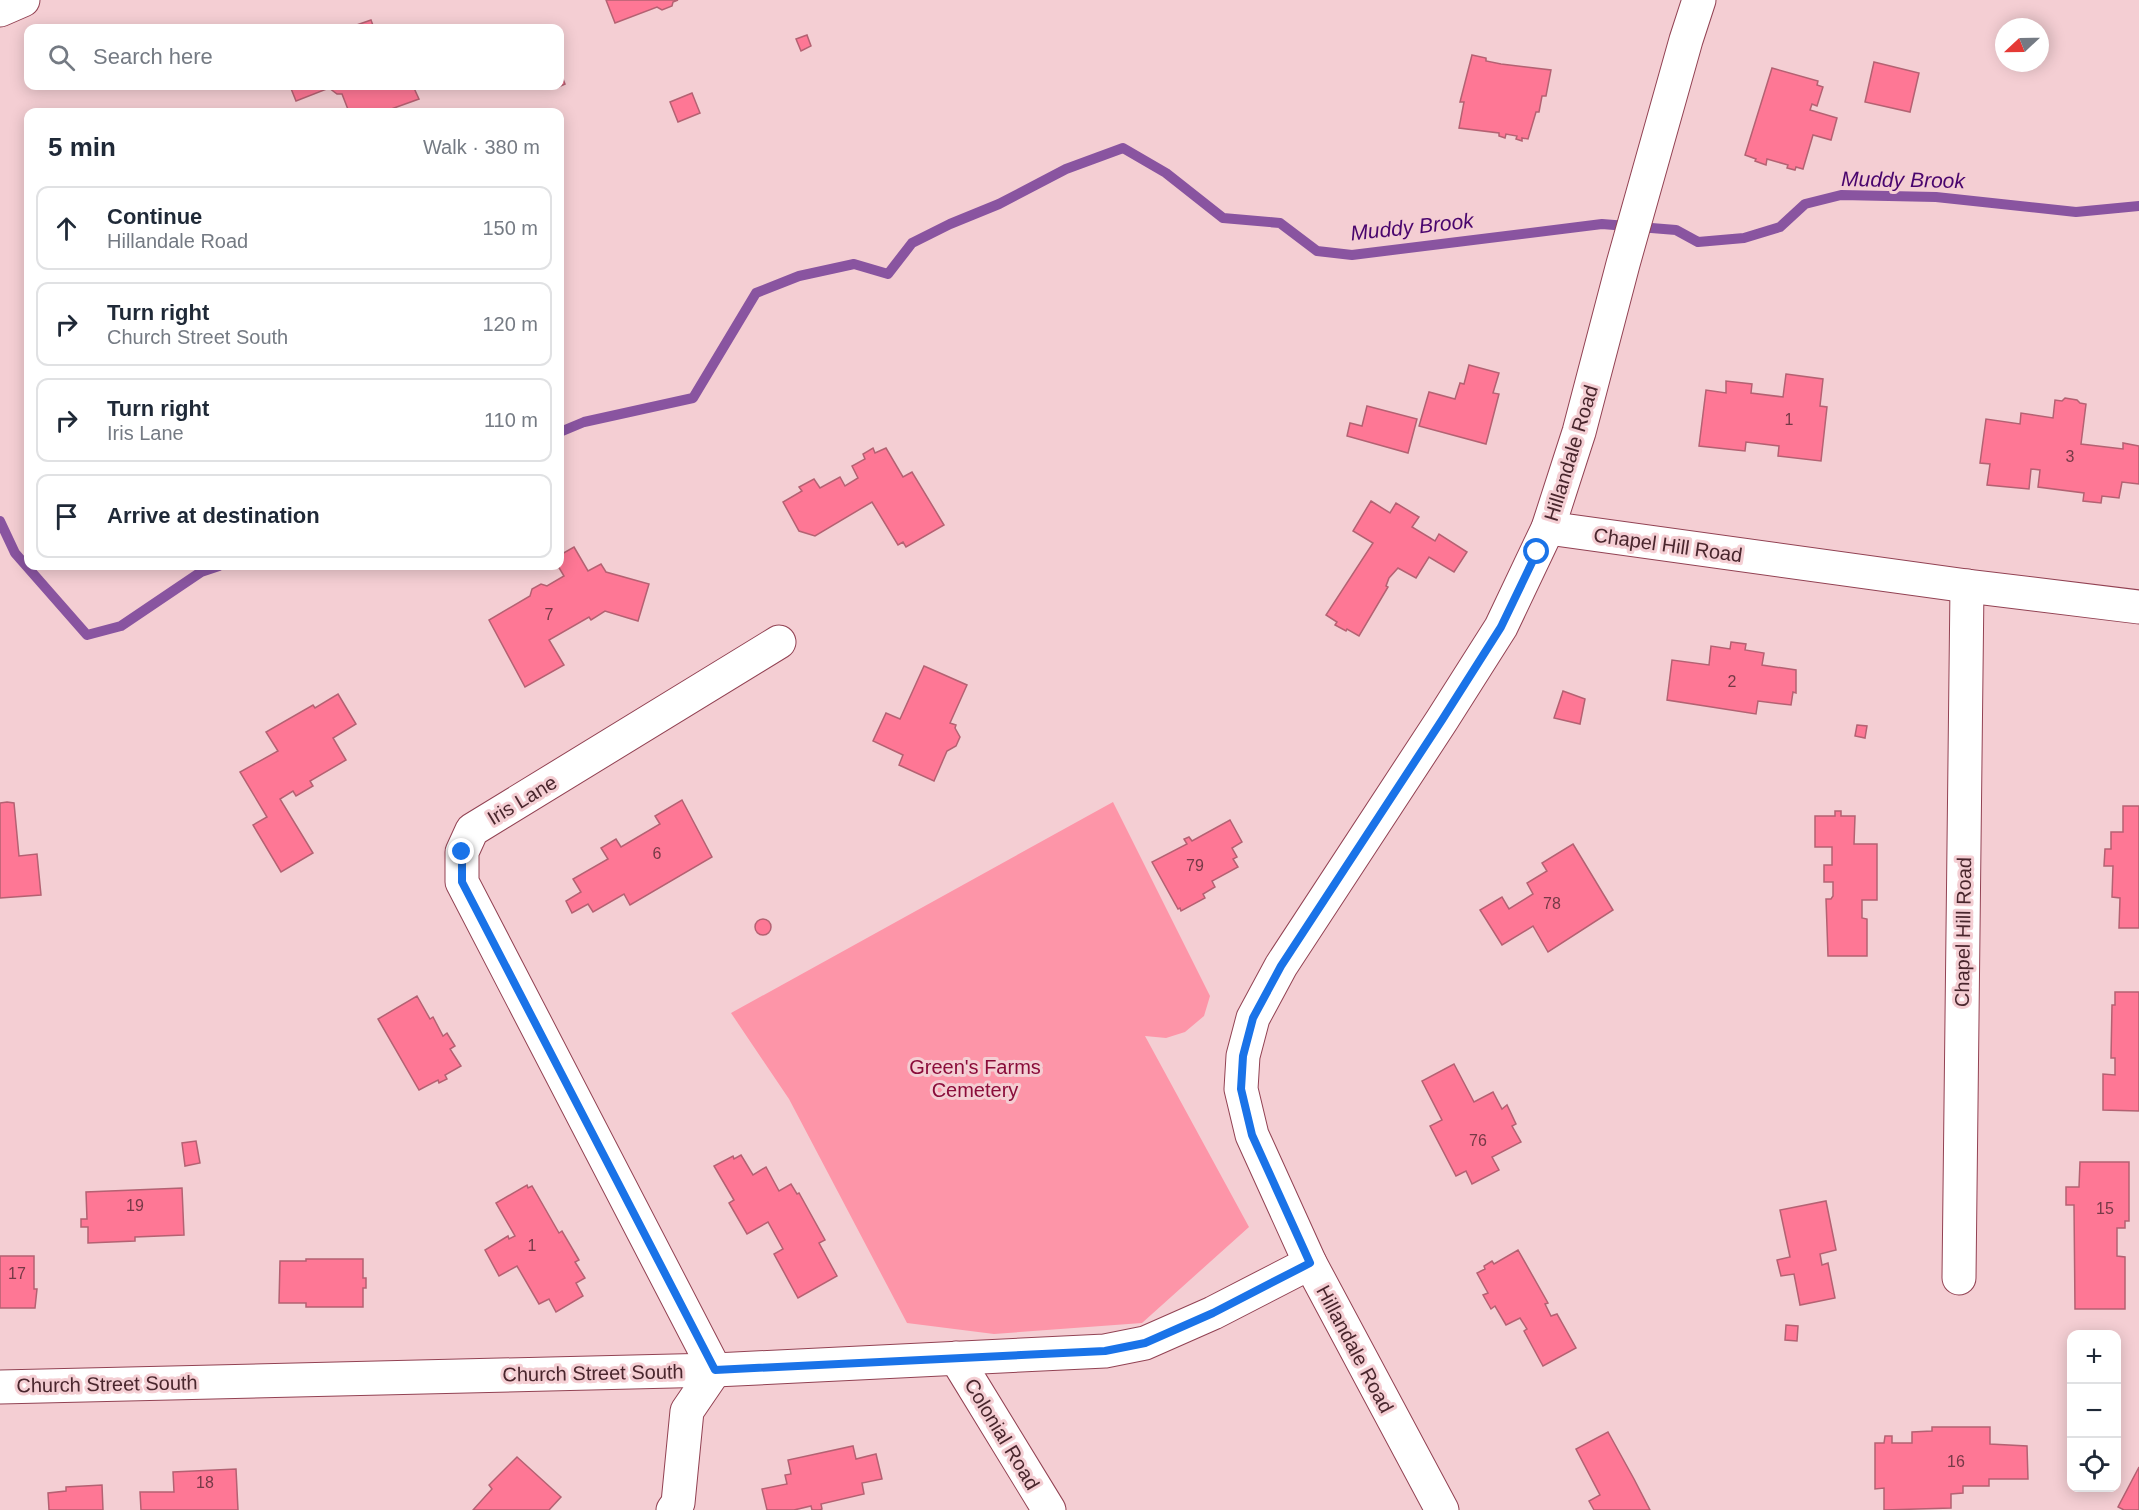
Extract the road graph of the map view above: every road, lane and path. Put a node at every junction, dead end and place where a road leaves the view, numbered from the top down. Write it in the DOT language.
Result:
graph roads {
  1 [pos="23,0"];
  2 [pos="1699,0"];
  3 [pos="0,9"];
  4 [pos="1548,528"];
  5 [pos="1967,586"];
  6 [pos="2139,607"];
  7 [pos="779,642"];
  8 [pos="1310,1263"];
  9 [pos="1959,1278"];
  10 [pos="956,1358"];
  11 [pos="715,1370"];
  12 [pos="0,1387"];
  13 [pos="673,1510"];
  14 [pos="1049,1510"];
  15 [pos="1442,1510"];
  1 -- 3 [label="street"];
  2 -- 4 [label="street, Hillandale Road"];
  4 -- 5 [label="street, Chapel Hill Road"];
  4 -- 8 [label="street, Hillandale Road"];
  5 -- 6 [label="street, Chapel Hill Road"];
  5 -- 9 [label="street, Chapel Hill Road"];
  7 -- 11 [label="street, Iris Lane"];
  8 -- 10 [label="street, Church Street South"];
  8 -- 15 [label="street, Hillandale Road"];
  10 -- 11 [label="street, Church Street South"];
  10 -- 14 [label="street, Colonial Road"];
  11 -- 12 [label="street, Church Street South"];
  11 -- 13 [label="street"];
}
